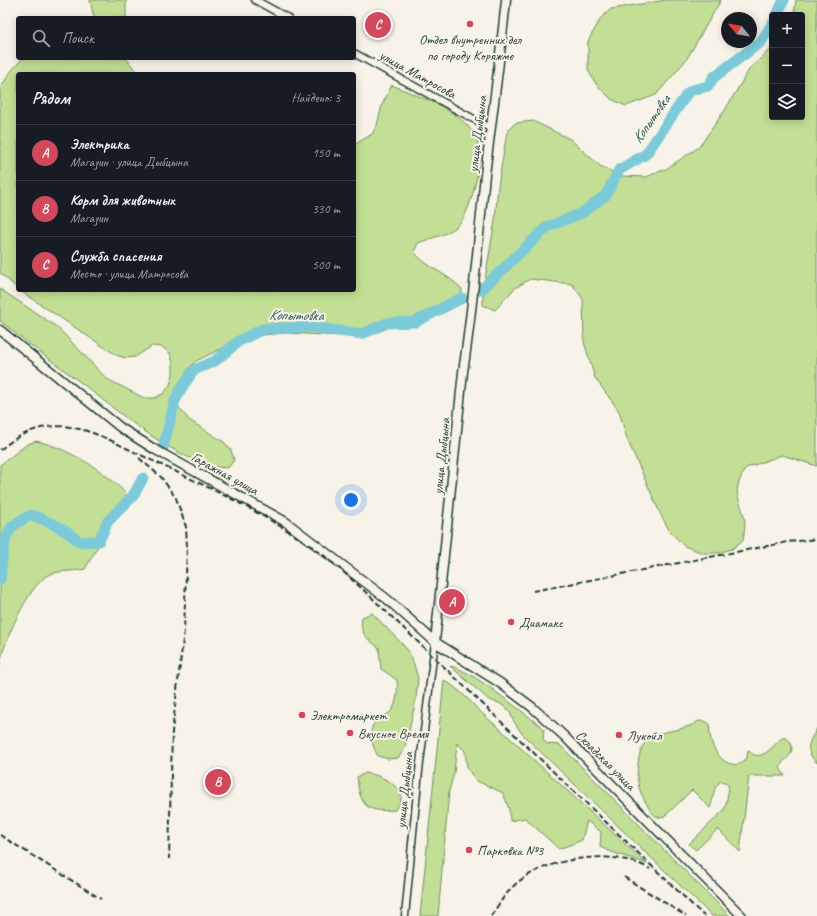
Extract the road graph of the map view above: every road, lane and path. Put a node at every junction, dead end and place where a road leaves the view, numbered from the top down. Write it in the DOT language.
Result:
graph roads {
  1 [pos="254,0"];
  2 [pos="506,0"];
  3 [pos="284,16"];
  4 [pos="356,54"];
  5 [pos="490,128"];
  6 [pos="0,330"];
  7 [pos="435,642"];
  8 [pos="405,916"];
  9 [pos="742,916"];
  1 -- 3 [label="street"];
  2 -- 5 [label="street, улица Дыбцына"];
  4 -- 5 [label="street, улица Матросова"];
  5 -- 7 [label="street, улица Дыбцына"];
  6 -- 7 [label="street, Гаражная улица"];
  7 -- 8 [label="street, улица Дыбцына"];
  7 -- 9 [label="street, Складская улица"];
}
